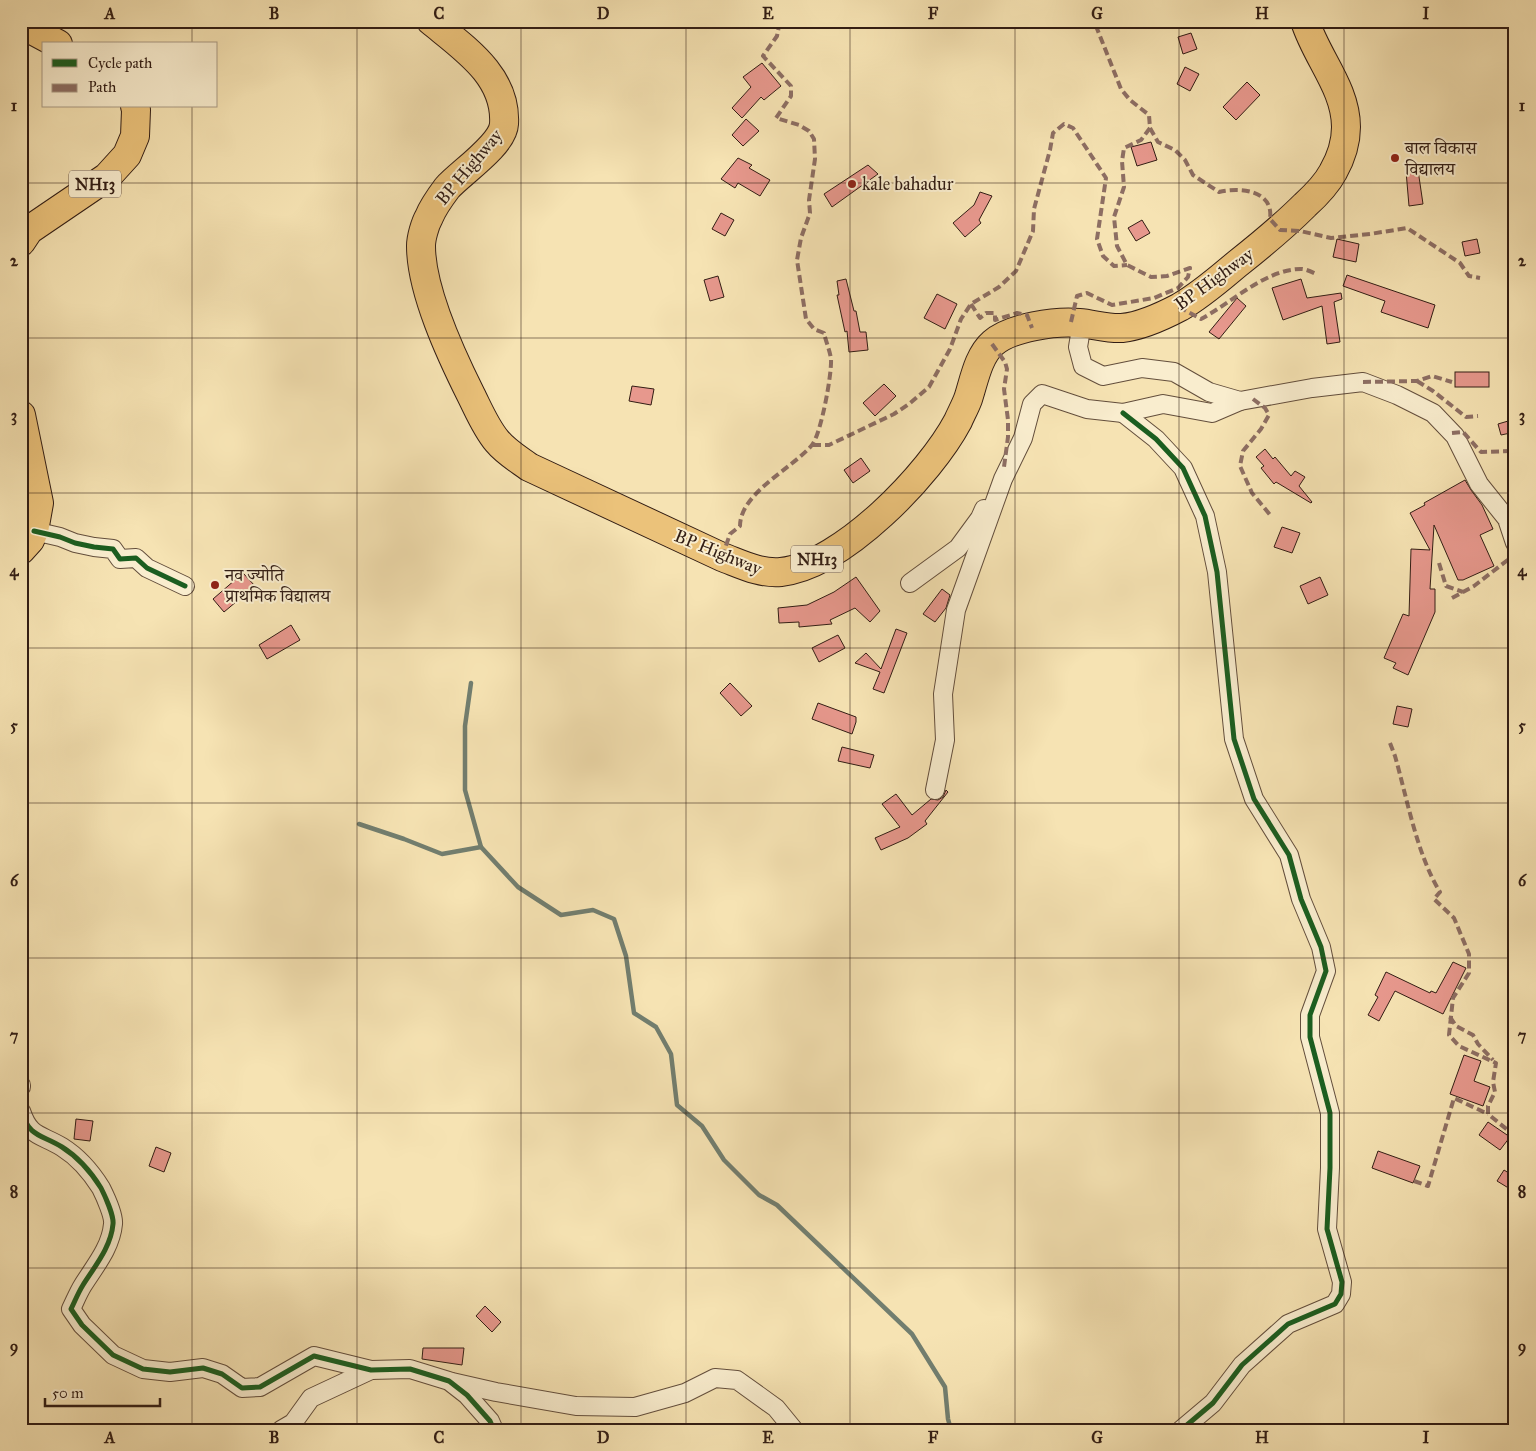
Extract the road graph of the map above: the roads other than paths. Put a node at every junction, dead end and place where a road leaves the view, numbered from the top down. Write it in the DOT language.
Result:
graph roads {
  1 [pos="22,21"];
  2 [pos="431,21"];
  3 [pos="1304,21"];
  4 [pos="54,42"];
  5 [pos="135,108"];
  6 [pos="21,242"];
  7 [pos="1082,323"];
  8 [pos="1240,401"];
  9 [pos="1123,413"];
  10 [pos="21,415"];
  11 [pos="1023,438"];
  12 [pos="28,540"];
  13 [pos="1515,543"];
  14 [pos="910,583"];
  15 [pos="185,586"];
  16 [pos="935,790"];
  17 [pos="21,1111"];
  18 [pos="371,1370"];
  19 [pos="449,1381"];
  20 [pos="281,1430"];
  21 [pos="494,1430"];
  22 [pos="794,1430"];
  23 [pos="1181,1430"];
  1 -- 4 [label="highway"];
  2 -- 7 [label="highway, BP Highway / NH13"];
  3 -- 7 [label="highway, BP Highway / NH13"];
  5 -- 6 [label="highway, NH13"];
  7 -- 8 [label="street"];
  8 -- 9 [label="street"];
  8 -- 13 [label="street"];
  9 -- 11 [label="street"];
  9 -- 23 [label="street"];
  10 -- 12 [label="highway"];
  11 -- 14 [label="street"];
  11 -- 16 [label="street"];
  12 -- 15 [label="street"];
  17 -- 18 [label="street"];
  18 -- 19 [label="street"];
  18 -- 20 [label="street"];
  19 -- 21 [label="street"];
  19 -- 22 [label="street"];
}
